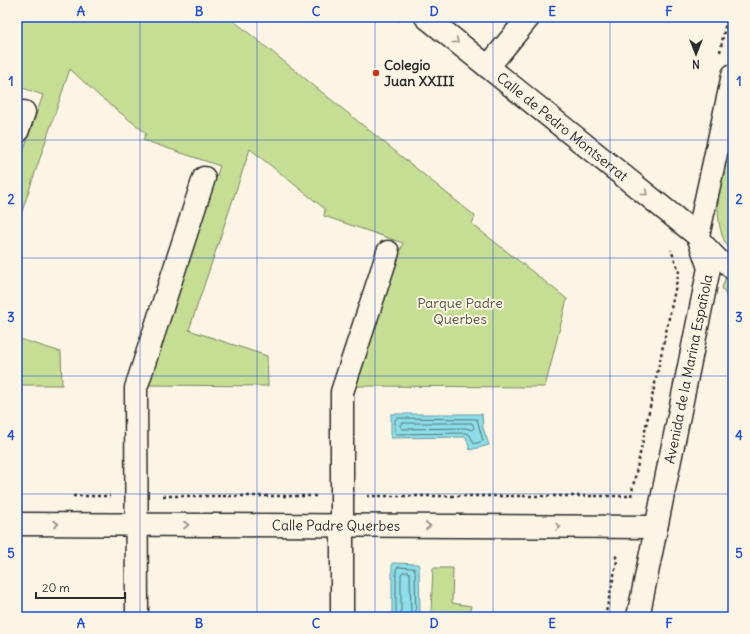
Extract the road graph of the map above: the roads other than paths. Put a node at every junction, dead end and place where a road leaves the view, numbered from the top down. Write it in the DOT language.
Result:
graph roads {
  1 [pos="426,17"];
  2 [pos="529,17"];
  3 [pos="488,67"];
  4 [pos="733,76"];
  5 [pos="204,178"];
  6 [pos="698,236"];
  7 [pos="388,252"];
  8 [pos="733,272"];
  9 [pos="17,524"];
  10 [pos="136,525"];
  11 [pos="342,526"];
  12 [pos="656,527"];
  13 [pos="136,617"];
  14 [pos="342,617"];
  15 [pos="638,617"];
  1 -- 3 [label="street, Calle de Pedro Montserrat, one-way"];
  2 -- 3 [label="street"];
  3 -- 6 [label="street, Calle de Pedro Montserrat, one-way"];
  4 -- 6 [label="street"];
  5 -- 10 [label="street"];
  6 -- 8 [label="lane"];
  6 -- 12 [label="street, Avenida de la Marina Española"];
  7 -- 11 [label="street"];
  9 -- 10 [label="street, Calle Padre Querbes, one-way"];
  10 -- 11 [label="street, Calle Padre Querbes, one-way"];
  10 -- 13 [label="street"];
  11 -- 12 [label="street, Calle Padre Querbes, one-way"];
  11 -- 14 [label="street"];
  12 -- 15 [label="street, Avenida de la Marina Española"];
}
